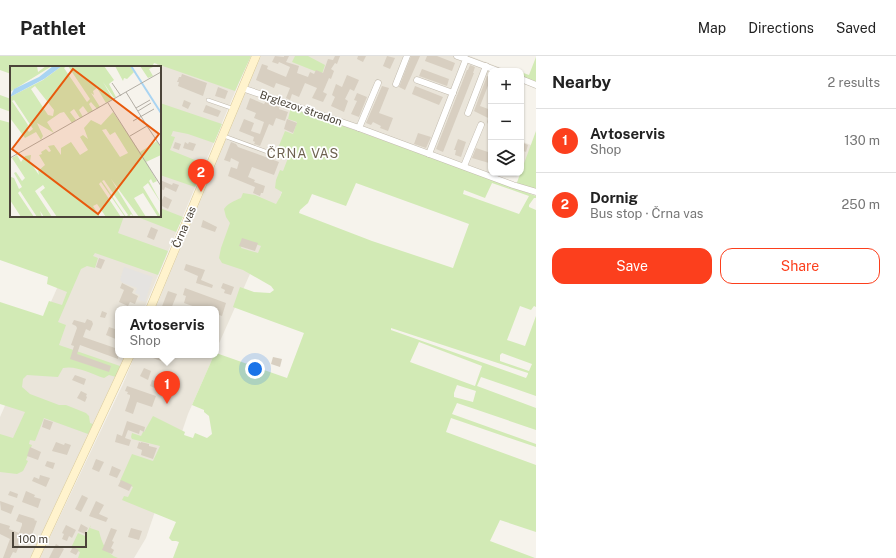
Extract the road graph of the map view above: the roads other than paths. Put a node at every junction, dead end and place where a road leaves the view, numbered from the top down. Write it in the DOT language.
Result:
graph roads {
  1 [pos="256,56"];
  2 [pos="407,56"];
  3 [pos="457,56"];
  4 [pos="466,59"];
  5 [pos="486,66"];
  6 [pos="490,68"];
  7 [pos="417,80"];
  8 [pos="524,81"];
  9 [pos="378,83"];
  10 [pos="396,84"];
  11 [pos="536,85"];
  12 [pos="242,88"];
  13 [pos="453,93"];
  14 [pos="208,100"];
  15 [pos="234,108"];
  16 [pos="468,113"];
  17 [pos="481,125"];
  18 [pos="359,128"];
  19 [pos="222,135"];
  20 [pos="273,154"];
  21 [pos="429,154"];
  22 [pos="464,166"];
  23 [pos="536,192"];
  24 [pos="151,306"];
  25 [pos="129,358"];
  26 [pos="35,558"];
  1 -- 12 [label="street, Črna vas"];
  2 -- 10 [label="street"];
  3 -- 4 [label="street"];
  4 -- 5 [label="street"];
  4 -- 13 [label="street"];
  5 -- 6 [label="street"];
  5 -- 16 [label="street"];
  7 -- 13 [label="street"];
  8 -- 11 [label="street"];
  9 -- 18 [label="street"];
  12 -- 15 [label="street, Črna vas"];
  12 -- 18 [label="street, Brglezov štradon"];
  13 -- 21 [label="street"];
  14 -- 15 [label="lane"];
  15 -- 19 [label="street, Črna vas"];
  17 -- 22 [label="street"];
  18 -- 21 [label="street, Brglezov štradon"];
  19 -- 20 [label="lane"];
  19 -- 24 [label="street, Črna vas"];
  21 -- 22 [label="street, Brglezov štradon"];
  22 -- 23 [label="street, Brglezov štradon"];
  25 -- 26 [label="street"];
}
